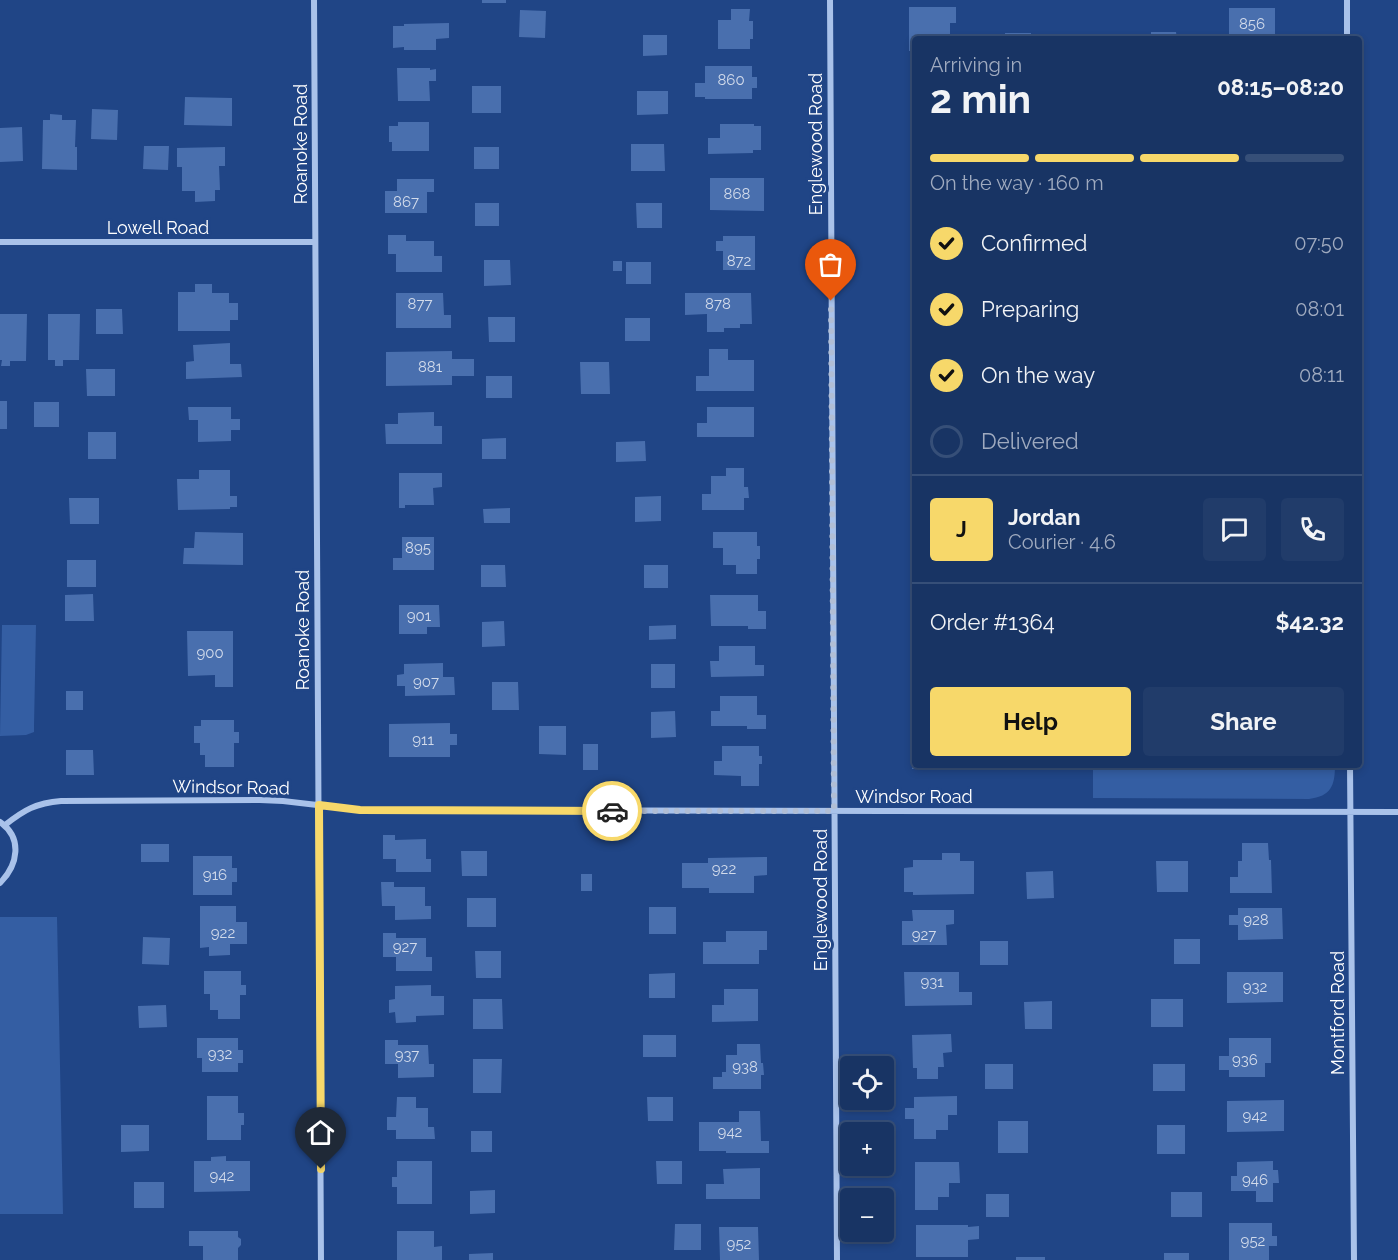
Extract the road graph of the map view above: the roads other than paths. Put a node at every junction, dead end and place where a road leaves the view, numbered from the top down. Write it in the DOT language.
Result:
graph roads {
  1 [pos="314,0"];
  2 [pos="830,0"];
  3 [pos="1347,0"];
  4 [pos="1347,36"];
  5 [pos="0,242"];
  6 [pos="315,242"];
  7 [pos="1350,768"];
  8 [pos="319,805"];
  9 [pos="834,811"];
  10 [pos="1351,812"];
  11 [pos="1398,812"];
  12 [pos="2,823"];
  13 [pos="0,883"];
  14 [pos="321,1260"];
  15 [pos="837,1260"];
  16 [pos="1354,1260"];
  1 -- 6 [label="street, Roanoke Road"];
  2 -- 9 [label="street, Englewood Road"];
  3 -- 4 [label="street"];
  5 -- 6 [label="street, Lowell Road"];
  6 -- 8 [label="street, Roanoke Road"];
  7 -- 10 [label="street, Montford Road"];
  8 -- 9 [label="street, Windsor Road"];
  8 -- 12 [label="street, Windsor Road"];
  8 -- 14 [label="street, Roanoke Road"];
  9 -- 10 [label="street, Windsor Road"];
  9 -- 15 [label="street, Englewood Road"];
  10 -- 11 [label="street, Windsor Road"];
  10 -- 16 [label="street, Montford Road"];
  12 -- 13 [label="street, Windsor Road"];
}
